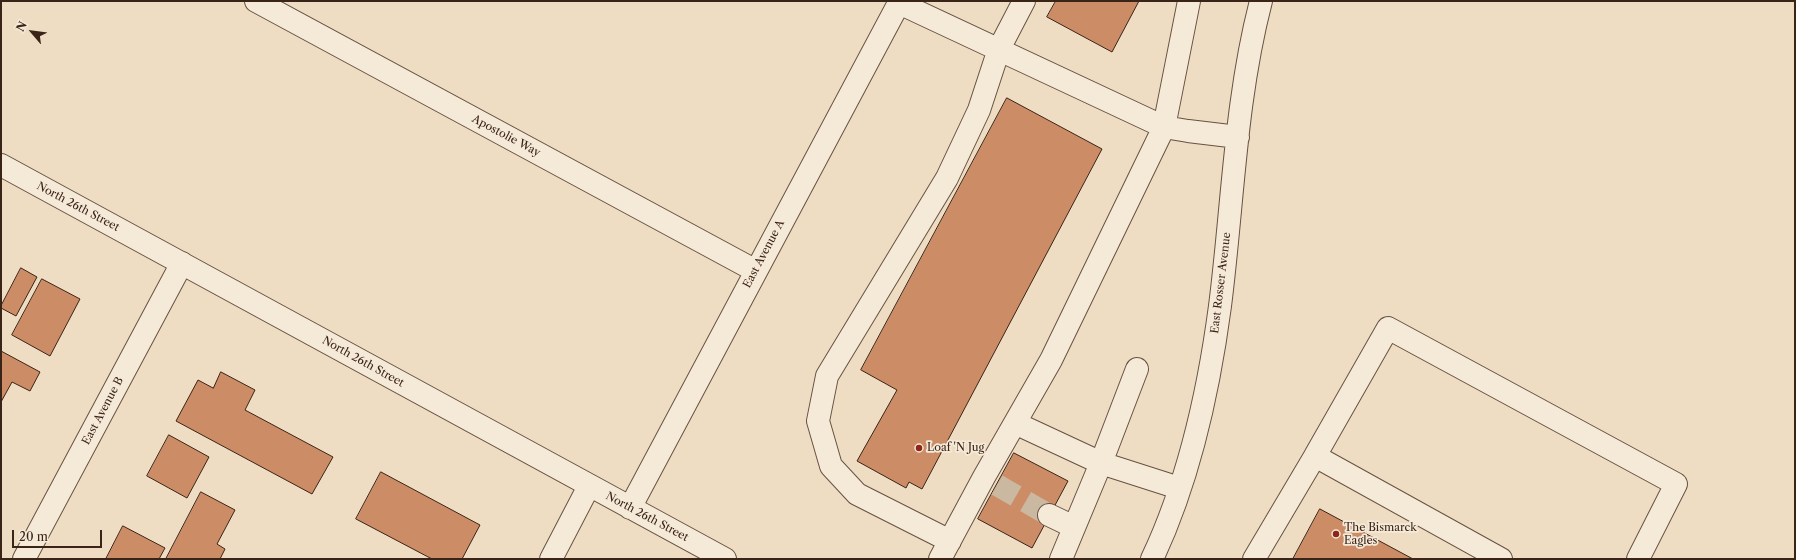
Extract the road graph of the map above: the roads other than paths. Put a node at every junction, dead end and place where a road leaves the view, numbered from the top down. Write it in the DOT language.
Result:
graph roads {
  1 [pos="256,1"];
  2 [pos="1024,1"];
  3 [pos="1189,1"];
  4 [pos="1261,1"];
  5 [pos="900,2"];
  6 [pos="999,49"];
  7 [pos="1164,127"];
  8 [pos="1238,137"];
  9 [pos="1,165"];
  10 [pos="182,263"];
  11 [pos="756,271"];
  12 [pos="1137,369"];
  13 [pos="1015,422"];
  14 [pos="1315,456"];
  15 [pos="1101,463"];
  16 [pos="589,486"];
  17 [pos="1179,488"];
  18 [pos="630,508"];
  19 [pos="1049,515"];
  20 [pos="1074,527"];
  21 [pos="946,553"];
  22 [pos="24,559"];
  23 [pos="551,559"];
  24 [pos="725,559"];
  25 [pos="1061,559"];
  26 [pos="1152,559"];
  27 [pos="1254,559"];
  28 [pos="1501,559"];
  29 [pos="1638,559"];
  1 -- 11 [label="street, Apostolie Way"];
  2 -- 6 [label="street"];
  3 -- 7 [label="street"];
  4 -- 8 [label="street, East Rosser Avenue"];
  5 -- 6 [label="street"];
  5 -- 11 [label="street, East Avenue A"];
  6 -- 7 [label="street"];
  6 -- 21 [label="street"];
  7 -- 8 [label="street"];
  7 -- 13 [label="street"];
  8 -- 17 [label="street, East Rosser Avenue"];
  9 -- 10 [label="street, North 26th Street"];
  10 -- 16 [label="street, North 26th Street"];
  10 -- 22 [label="street, East Avenue B"];
  11 -- 18 [label="street, East Avenue A"];
  12 -- 15 [label="street"];
  13 -- 15 [label="street"];
  13 -- 21 [label="street"];
  14 -- 27 [label="street"];
  14 -- 28 [label="street"];
  14 -- 29 [label="street"];
  15 -- 17 [label="street"];
  15 -- 20 [label="street"];
  16 -- 18 [label="street, North 26th Street"];
  16 -- 23 [label="street"];
  17 -- 26 [label="street, East Rosser Avenue"];
  18 -- 24 [label="street, North 26th Street"];
  19 -- 20 [label="street"];
  20 -- 25 [label="street"];
}
